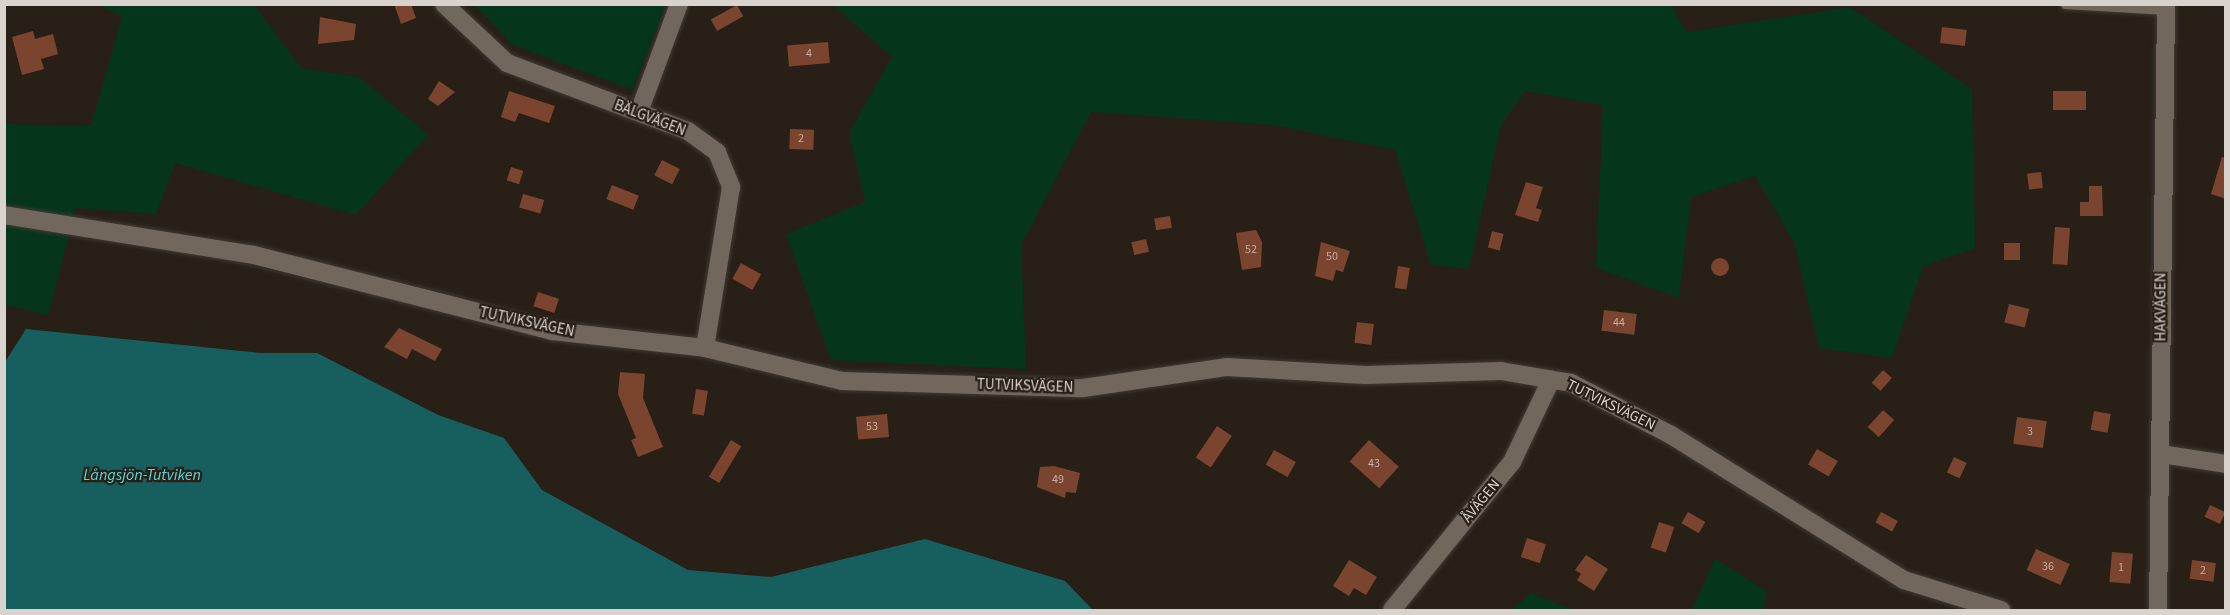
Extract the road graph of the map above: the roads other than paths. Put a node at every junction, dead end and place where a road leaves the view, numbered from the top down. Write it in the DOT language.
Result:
graph roads {
  1 [pos="444,4"];
  2 [pos="679,4"];
  3 [pos="2065,4"];
  4 [pos="2166,7"];
  5 [pos="639,112"];
  6 [pos="4,215"];
  7 [pos="705,348"];
  8 [pos="1551,380"];
  9 [pos="2161,454"];
  10 [pos="2226,464"];
  11 [pos="1392,610"];
  12 [pos="2001,610"];
  13 [pos="2158,610"];
  1 -- 5 [label="street, BÄLGVÄGEN"];
  2 -- 5 [label="street"];
  3 -- 4 [label="lane"];
  4 -- 9 [label="street, HAKVÄGEN"];
  5 -- 7 [label="street, BÄLGVÄGEN"];
  6 -- 7 [label="street, TUTVIKSVÄGEN"];
  7 -- 8 [label="street, TUTVIKSVÄGEN"];
  8 -- 11 [label="street, ÅVÄGEN"];
  8 -- 12 [label="street, TUTVIKSVÄGEN"];
  9 -- 10 [label="street"];
  9 -- 13 [label="street, HAKVÄGEN"];
}
